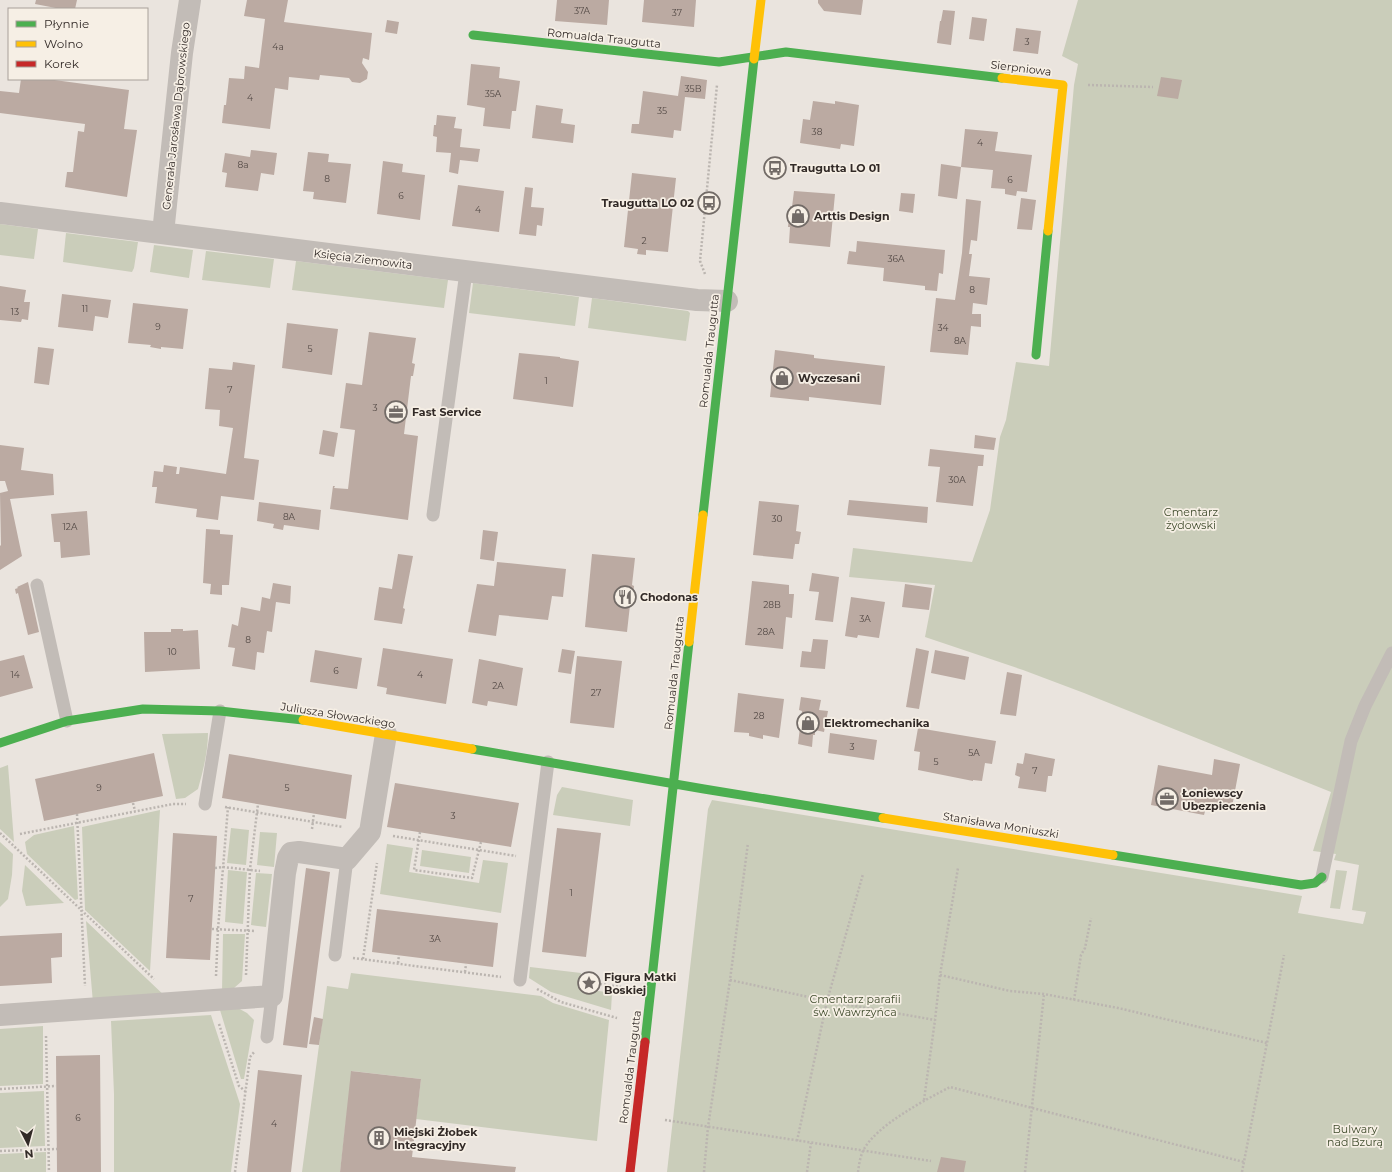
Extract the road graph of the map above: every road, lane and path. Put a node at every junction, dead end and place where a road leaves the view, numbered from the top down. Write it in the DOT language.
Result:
graph roads {
  1 [pos="190,0"];
  2 [pos="761,0"];
  3 [pos="473,36"];
  4 [pos="755,58"];
  5 [pos="719,62"];
  6 [pos="1082,85"];
  7 [pos="1153,87"];
  8 [pos="0,213"];
  9 [pos="163,233"];
  10 [pos="466,272"];
  11 [pos="704,273"];
  12 [pos="727,301"];
  13 [pos="1036,355"];
  14 [pos="433,515"];
  15 [pos="37,585"];
  16 [pos="1392,653"];
  17 [pos="220,711"];
  18 [pos="67,721"];
  19 [pos="386,734"];
  20 [pos="0,744"];
  21 [pos="548,762"];
  22 [pos="674,784"];
  23 [pos="133,802"];
  24 [pos="205,804"];
  25 [pos="258,804"];
  26 [pos="228,807"];
  27 [pos="135,811"];
  28 [pos="77,814"];
  29 [pos="370,832"];
  30 [pos="420,832"];
  31 [pos="0,833"];
  32 [pos="418,840"];
  33 [pos="481,842"];
  34 [pos="748,843"];
  35 [pos="478,849"];
  36 [pos="347,859"];
  37 [pos="536,859"];
  38 [pos="223,867"];
  39 [pos="215,868"];
  40 [pos="958,868"];
  41 [pos="250,869"];
  42 [pos="285,874"];
  43 [pos="863,874"];
  44 [pos="1322,877"];
  45 [pos="82,912"];
  46 [pos="1091,918"];
  47 [pos="212,928"];
  48 [pos="218,929"];
  49 [pos="248,930"];
  50 [pos="279,932"];
  51 [pos="335,955"];
  52 [pos="398,955"];
  53 [pos="1284,955"];
  54 [pos="398,963"];
  55 [pos="466,964"];
  56 [pos="465,972"];
  57 [pos="940,975"];
  58 [pos="520,980"];
  59 [pos="730,980"];
  60 [pos="600,984"];
  61 [pos="621,987"];
  62 [pos="1044,994"];
  63 [pos="272,996"];
  64 [pos="245,998"];
  65 [pos="215,1000"];
  66 [pos="1074,1000"];
  67 [pos="827,1001"];
  68 [pos="177,1003"];
  69 [pos="86,1009"];
  70 [pos="0,1015"];
  71 [pos="617,1018"];
  72 [pos="935,1020"];
  73 [pos="46,1028"];
  74 [pos="266,1038"];
  75 [pos="1268,1043"];
  76 [pos="56,1086"];
  77 [pos="47,1087"];
  78 [pos="0,1089"];
  79 [pos="924,1100"];
  80 [pos="1032,1108"];
  81 [pos="665,1120"];
  82 [pos="708,1127"];
  83 [pos="797,1141"];
  84 [pos="811,1143"];
  85 [pos="49,1149"];
  86 [pos="57,1149"];
  87 [pos="0,1151"];
  88 [pos="863,1151"];
  89 [pos="932,1161"];
  90 [pos="1244,1162"];
  91 [pos="49,1172"];
  92 [pos="235,1172"];
  93 [pos="630,1172"];
  94 [pos="704,1172"];
  95 [pos="807,1172"];
  96 [pos="858,1172"];
  97 [pos="1025,1172"];
  98 [pos="1242,1172"];
  1 -- 9 [label="street, Generała Jarosława Dąbrowskiego"];
  2 -- 4 [label="street, Romualda Traugutta"];
  3 -- 5 [label="street, Romualda Traugutta"];
  4 -- 5 [label="street, Romualda Traugutta"];
  4 -- 12 [label="street, Romualda Traugutta"];
  4 -- 13 [label="street, Sierpniowa"];
  5 -- 11 [label="path"];
  6 -- 7 [label="path"];
  8 -- 9 [label="street, Księcia Ziemowita"];
  9 -- 10 [label="street, Księcia Ziemowita"];
  10 -- 12 [label="street, Księcia Ziemowita"];
  10 -- 14 [label="lane"];
  12 -- 22 [label="street, Romualda Traugutta"];
  15 -- 18 [label="lane"];
  16 -- 44 [label="lane"];
  17 -- 18 [label="street, Juliusza Słowackiego"];
  17 -- 19 [label="street, Juliusza Słowackiego"];
  17 -- 24 [label="lane"];
  18 -- 20 [label="street, Juliusza Słowackiego"];
  19 -- 21 [label="street, Juliusza Słowackiego"];
  19 -- 29 [label="street"];
  21 -- 22 [label="street, Juliusza Słowackiego"];
  21 -- 37 [label="lane"];
  22 -- 44 [label="street, Stanisława Moniuszki"];
  22 -- 93 [label="street, Romualda Traugutta"];
  23 -- 27 [label="path"];
  25 -- 41 [label="path"];
  26 -- 38 [label="path"];
  28 -- 45 [label="path"];
  29 -- 32 [label="path"];
  29 -- 36 [label="street"];
  30 -- 32 [label="path"];
  31 -- 45 [label="path"];
  32 -- 35 [label="path"];
  32 -- 35 [label="path"];
  33 -- 35 [label="path"];
  34 -- 59 [label="path"];
  35 -- 37 [label="path"];
  36 -- 42 [label="street"];
  36 -- 51 [label="lane"];
  37 -- 58 [label="lane"];
  38 -- 39 [label="path"];
  38 -- 41 [label="path"];
  38 -- 48 [label="path"];
  40 -- 57 [label="path"];
  41 -- 42 [label="path"];
  41 -- 49 [label="path"];
  42 -- 50 [label="street"];
  43 -- 67 [label="path"];
  45 -- 68 [label="path"];
  45 -- 69 [label="path"];
  46 -- 66 [label="path"];
  47 -- 48 [label="path"];
  48 -- 49 [label="path"];
  48 -- 65 [label="path"];
  49 -- 50 [label="path"];
  49 -- 64 [label="path"];
  50 -- 63 [label="street"];
  51 -- 54 [label="path"];
  52 -- 54 [label="path"];
  53 -- 75 [label="path"];
  54 -- 56 [label="path"];
  55 -- 56 [label="path"];
  56 -- 58 [label="path"];
  57 -- 62 [label="path"];
  57 -- 72 [label="path"];
  58 -- 71 [label="path"];
  59 -- 67 [label="path"];
  59 -- 82 [label="path"];
  60 -- 61 [label="path"];
  62 -- 66 [label="path"];
  62 -- 80 [label="path"];
  63 -- 64 [label="street"];
  63 -- 74 [label="lane"];
  64 -- 65 [label="street"];
  65 -- 68 [label="street"];
  66 -- 75 [label="path"];
  67 -- 72 [label="path"];
  67 -- 83 [label="path"];
  68 -- 69 [label="street"];
  69 -- 70 [label="street"];
  72 -- 79 [label="path"];
  73 -- 77 [label="path"];
  74 -- 92 [label="path"];
  75 -- 90 [label="path"];
  76 -- 77 [label="path"];
  77 -- 78 [label="path"];
  77 -- 85 [label="path"];
  79 -- 80 [label="path"];
  79 -- 88 [label="path"];
  80 -- 90 [label="path"];
  80 -- 97 [label="path"];
  81 -- 82 [label="path"];
  82 -- 83 [label="path"];
  82 -- 94 [label="path"];
  83 -- 84 [label="path"];
  84 -- 88 [label="path"];
  84 -- 95 [label="path"];
  85 -- 86 [label="path"];
  85 -- 87 [label="path"];
  85 -- 91 [label="path"];
  88 -- 89 [label="path"];
  88 -- 96 [label="path"];
  90 -- 98 [label="path"];
}
